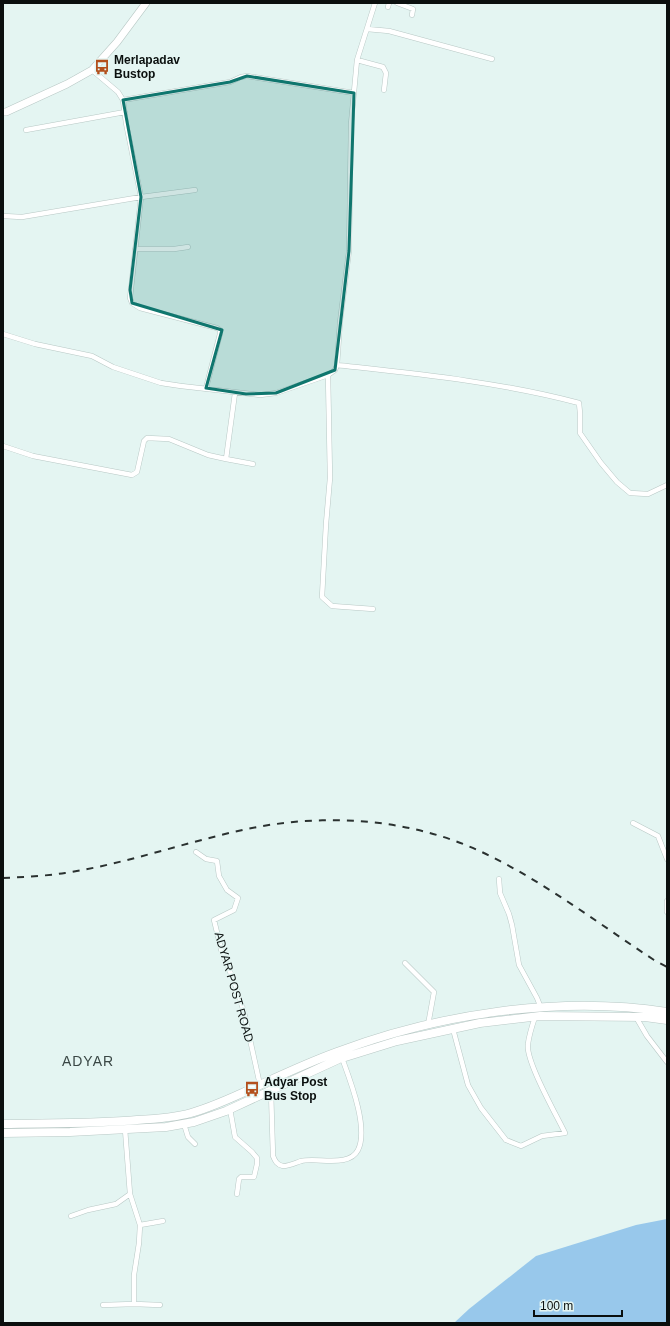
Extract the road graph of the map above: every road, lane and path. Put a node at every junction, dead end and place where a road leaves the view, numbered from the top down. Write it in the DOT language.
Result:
graph roads {
  1 [pos="146,3"];
  2 [pos="375,3"];
  3 [pos="397,3"];
  4 [pos="412,14"];
  5 [pos="367,29"];
  6 [pos="492,59"];
  7 [pos="357,60"];
  8 [pos="92,70"];
  9 [pos="384,90"];
  10 [pos="354,93"];
  11 [pos="124,100"];
  12 [pos="3,112"];
  13 [pos="125,112"];
  14 [pos="26,130"];
  15 [pos="195,190"];
  16 [pos="141,197"];
  17 [pos="3,216"];
  18 [pos="188,247"];
  19 [pos="135,249"];
  20 [pos="3,334"];
  21 [pos="337,364"];
  22 [pos="328,375"];
  23 [pos="206,388"];
  24 [pos="235,393"];
  25 [pos="3,446"];
  26 [pos="226,459"];
  27 [pos="253,464"];
  28 [pos="667,485"];
  29 [pos="373,609"];
  30 [pos="633,823"];
  31 [pos="196,852"];
  32 [pos="667,859"];
  33 [pos="500,879"];
  34 [pos="667,901"];
  35 [pos="667,912"];
  36 [pos="405,963"];
  37 [pos="541,1008"];
  38 [pos="667,1012"];
  39 [pos="535,1017"];
  40 [pos="636,1017"];
  41 [pos="667,1020"];
  42 [pos="428,1025"];
  43 [pos="453,1029"];
  44 [pos="342,1058"];
  45 [pos="329,1059"];
  46 [pos="667,1062"];
  47 [pos="260,1085"];
  48 [pos="271,1091"];
  49 [pos="230,1109"];
  50 [pos="3,1124"];
  51 [pos="184,1124"];
  52 [pos="125,1129"];
  53 [pos="3,1133"];
  54 [pos="195,1144"];
  55 [pos="130,1194"];
  56 [pos="237,1194"];
  57 [pos="71,1216"];
  58 [pos="163,1221"];
  59 [pos="140,1225"];
  60 [pos="134,1304"];
  61 [pos="160,1304"];
  62 [pos="103,1306"];
  1 -- 8 [label="main road"];
  2 -- 5 [label="street"];
  3 -- 4 [label="street"];
  5 -- 6 [label="street"];
  5 -- 7 [label="street"];
  7 -- 9 [label="street"];
  7 -- 10 [label="street"];
  8 -- 11 [label="street"];
  8 -- 12 [label="main road"];
  10 -- 11 [label="street"];
  10 -- 21 [label="street"];
  11 -- 13 [label="street"];
  13 -- 14 [label="street"];
  13 -- 16 [label="street"];
  15 -- 16 [label="street"];
  16 -- 17 [label="street"];
  16 -- 19 [label="street"];
  18 -- 19 [label="street"];
  19 -- 23 [label="street"];
  20 -- 23 [label="street"];
  21 -- 22 [label="street"];
  21 -- 28 [label="street"];
  22 -- 24 [label="street"];
  22 -- 29 [label="street"];
  23 -- 24 [label="street"];
  24 -- 26 [label="street"];
  25 -- 26 [label="street"];
  26 -- 27 [label="street"];
  30 -- 32 [label="street"];
  31 -- 47 [label="street, ADYAR POST ROAD"];
  33 -- 37 [label="street"];
  34 -- 35 [label="street"];
  36 -- 42 [label="street"];
  37 -- 38 [label="highway"];
  37 -- 42 [label="highway"];
  39 -- 40 [label="highway"];
  39 -- 43 [label="highway"];
  39 -- 43 [label="street"];
  40 -- 41 [label="highway"];
  40 -- 46 [label="street"];
  42 -- 45 [label="highway"];
  43 -- 44 [label="highway"];
  44 -- 45 [label="highway"];
  44 -- 48 [label="street"];
  45 -- 47 [label="highway"];
  45 -- 48 [label="highway"];
  47 -- 50 [label="highway"];
  48 -- 49 [label="highway"];
  49 -- 51 [label="highway"];
  49 -- 56 [label="street"];
  51 -- 52 [label="highway"];
  51 -- 54 [label="street"];
  52 -- 53 [label="highway"];
  52 -- 55 [label="street"];
  55 -- 57 [label="street"];
  55 -- 59 [label="street"];
  58 -- 59 [label="street"];
  59 -- 60 [label="street"];
  60 -- 61 [label="street"];
  60 -- 62 [label="street"];
}
